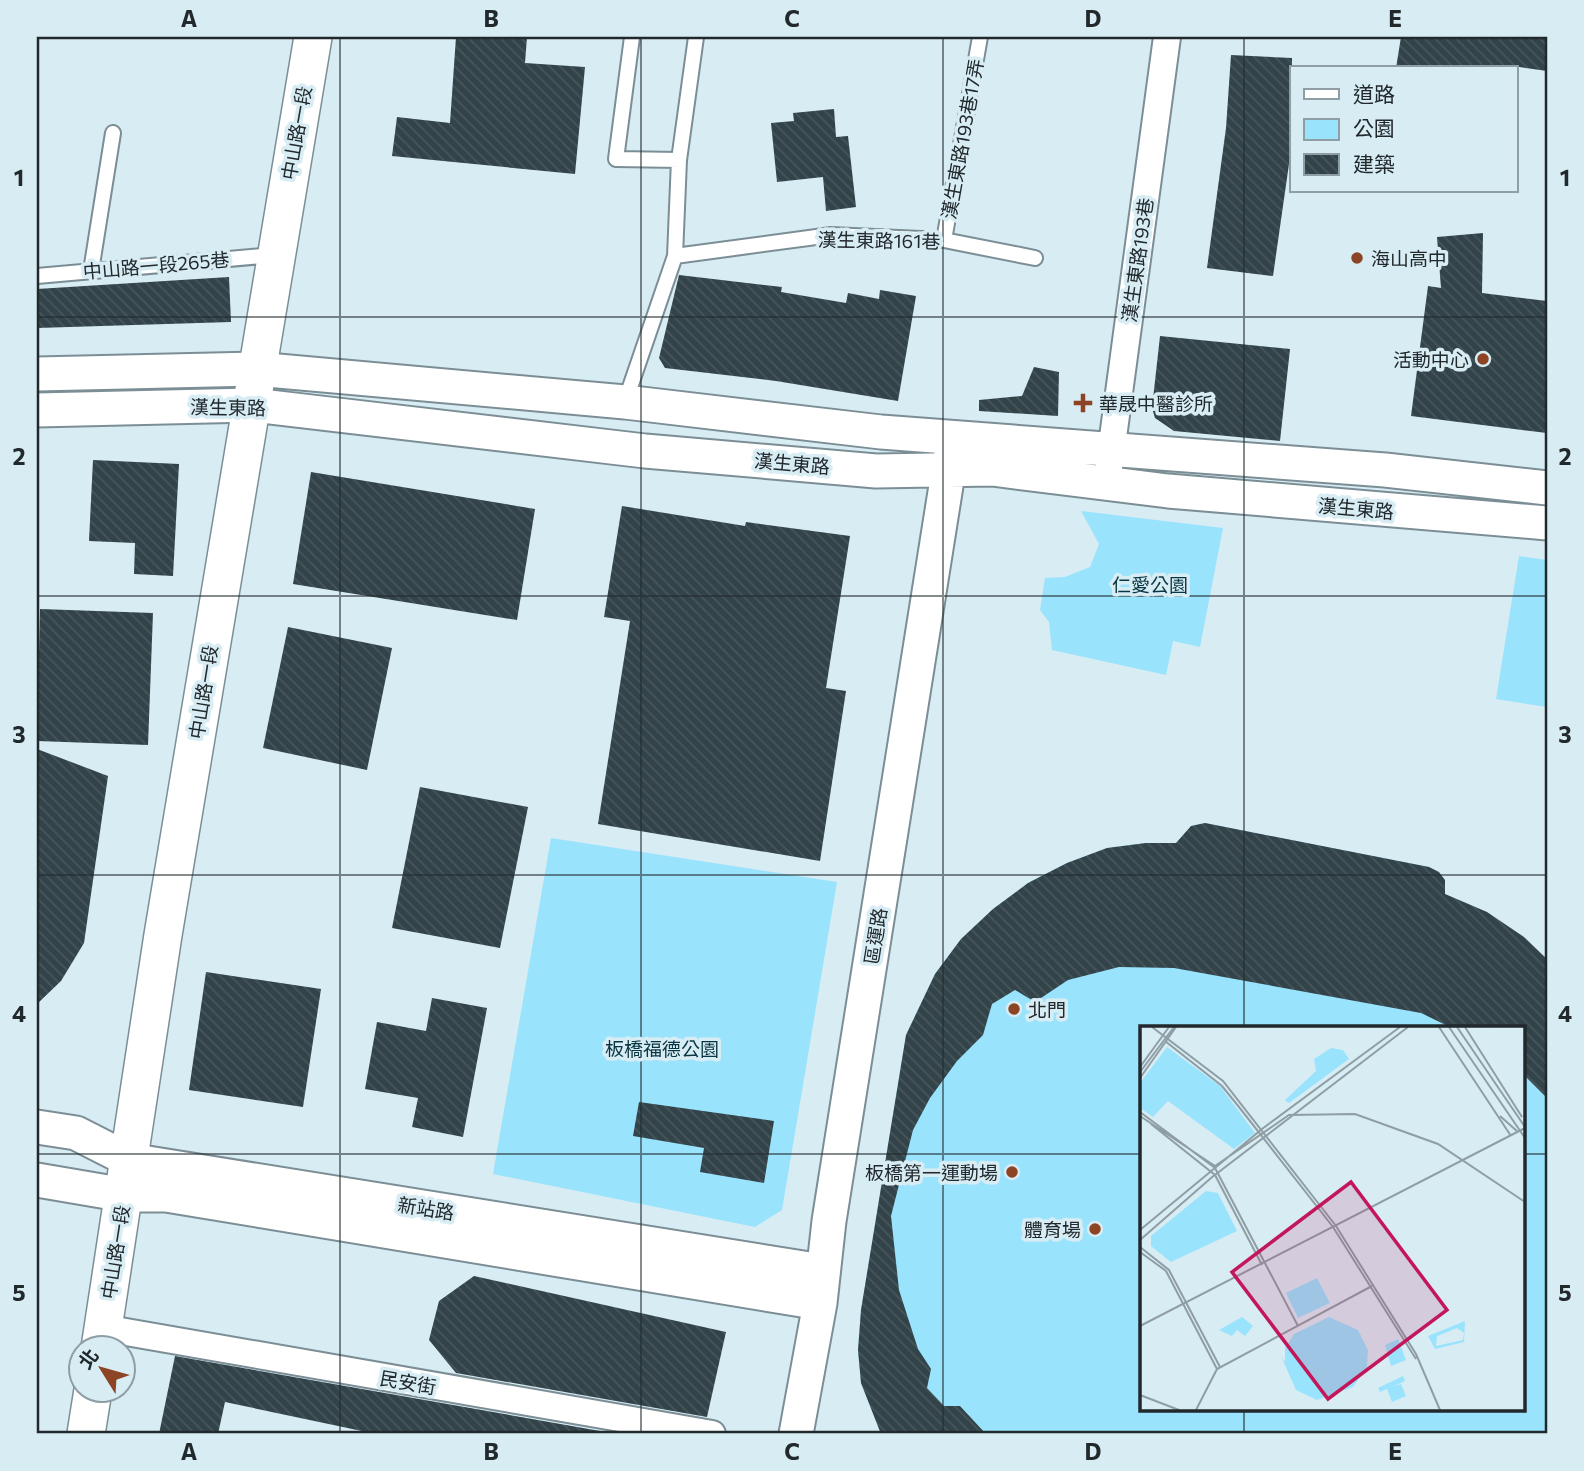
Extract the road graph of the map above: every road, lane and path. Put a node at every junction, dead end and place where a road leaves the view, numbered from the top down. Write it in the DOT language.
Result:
graph roads {
  1 [pos="313,37"];
  2 [pos="632,37"];
  3 [pos="696,37"];
  4 [pos="980,37"];
  5 [pos="1167,37"];
  6 [pos="113,133"];
  7 [pos="679,160"];
  8 [pos="944,240"];
  9 [pos="276,255"];
  10 [pos="675,256"];
  11 [pos="1035,258"];
  12 [pos="91,271"];
  13 [pos="37,276"];
  14 [pos="37,374"];
  15 [pos="254,387"];
  16 [pos="625,402"];
  17 [pos="37,410"];
  18 [pos="1108,450"];
  19 [pos="951,453"];
  20 [pos="1109,483"];
  21 [pos="1547,488"];
  22 [pos="1547,523"];
  23 [pos="37,1127"];
  24 [pos="127,1178"];
  25 [pos="37,1180"];
  26 [pos="821,1287"];
  27 [pos="103,1334"];
  28 [pos="136,1344"];
  29 [pos="91,1404"];
  30 [pos="640,1429"];
  31 [pos="86,1434"];
  32 [pos="712,1434"];
  33 [pos="796,1434"];
  1 -- 9 [label="main road, 中山路一段"];
  2 -- 7 [label="lane"];
  3 -- 7 [label="lane"];
  4 -- 8 [label="lane, 漢生東路193巷17弄"];
  5 -- 18 [label="street, 漢生東路193巷"];
  6 -- 12 [label="lane"];
  7 -- 10 [label="lane"];
  8 -- 10 [label="lane, 漢生東路161巷"];
  8 -- 11 [label="lane, 漢生東路161巷"];
  9 -- 12 [label="lane, 中山路一段265巷"];
  9 -- 15 [label="main road, 中山路一段"];
  10 -- 16 [label="lane"];
  12 -- 13 [label="lane, 中山路一段265巷"];
  14 -- 15 [label="street, 漢生東路"];
  15 -- 16 [label="street, 漢生東路"];
  15 -- 17 [label="street, 漢生東路"];
  15 -- 19 [label="street, 漢生東路"];
  15 -- 24 [label="main road, 中山路一段"];
  16 -- 19 [label="street, 漢生東路"];
  18 -- 19 [label="street, 漢生東路"];
  18 -- 20 [label="street, 漢生東路193巷"];
  18 -- 21 [label="street, 漢生東路"];
  19 -- 20 [label="street, 漢生東路"];
  19 -- 26 [label="street, 區運路"];
  20 -- 22 [label="street, 漢生東路"];
  23 -- 24 [label="street, 新站路"];
  24 -- 25 [label="street, 新站路"];
  24 -- 26 [label="street, 新站路"];
  24 -- 27 [label="main road, 中山路一段"];
  26 -- 33 [label="street, 區運路"];
  28 -- 30 [label="street, 民安街"];
  29 -- 31 [label="main road"];
  30 -- 32 [label="street, 民安街"];
}
